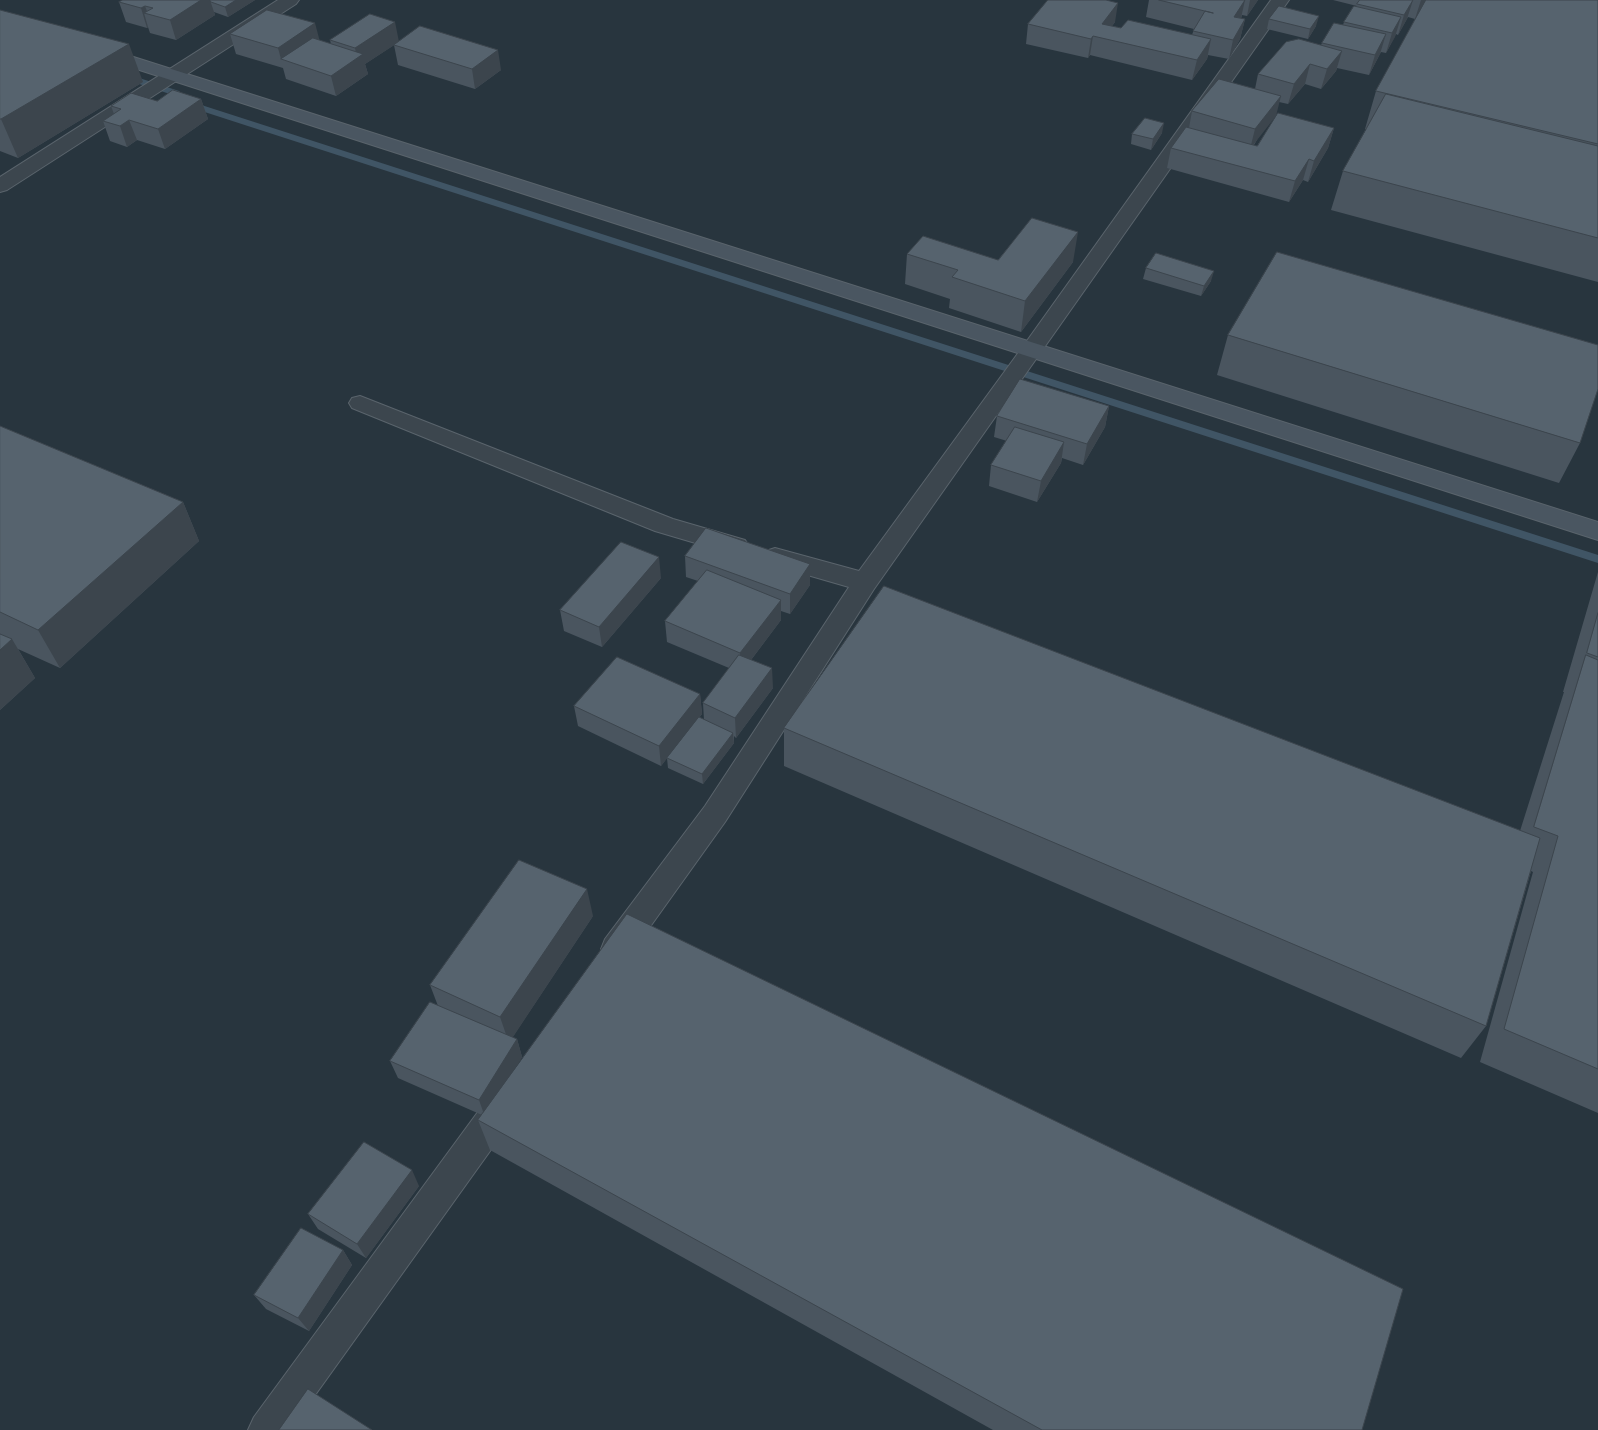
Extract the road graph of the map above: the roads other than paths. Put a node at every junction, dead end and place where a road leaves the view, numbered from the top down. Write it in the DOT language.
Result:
graph roads {
  1 [pos="290,0"];
  2 [pos="1280,0"];
  3 [pos="82,46"];
  4 [pos="174,75"];
  5 [pos="0,186"];
  6 [pos="1022,365"];
  7 [pos="360,403"];
  8 [pos="1598,531"];
  9 [pos="864,582"];
  10 [pos="598,974"];
  11 [pos="523,1078"];
  12 [pos="266,1430"];
  1 -- 4 [label="street"];
  2 -- 6 [label="street"];
  3 -- 4 [label="street"];
  4 -- 5 [label="street"];
  4 -- 6 [label="street"];
  6 -- 8 [label="street"];
  6 -- 9 [label="street"];
  7 -- 9 [label="street"];
  9 -- 10 [label="street"];
  11 -- 12 [label="street"];
}
